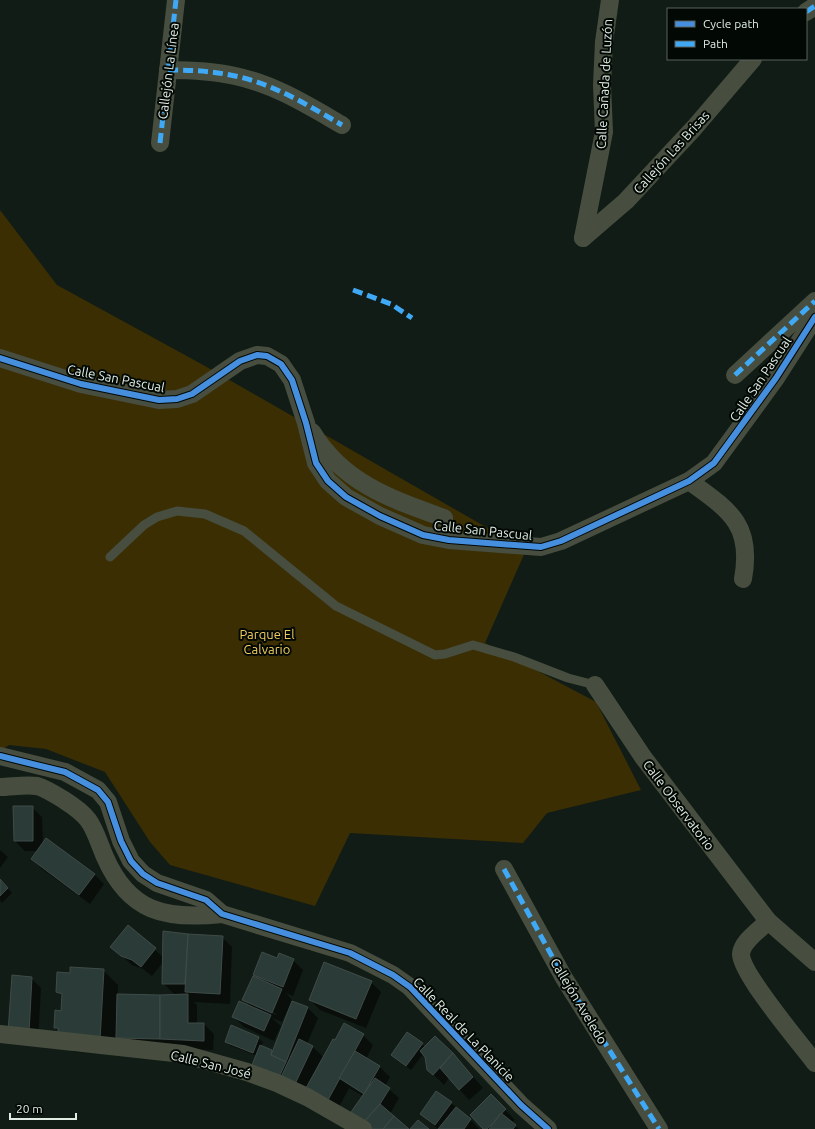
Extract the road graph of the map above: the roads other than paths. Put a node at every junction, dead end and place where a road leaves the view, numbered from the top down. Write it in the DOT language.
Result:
graph roads {
  1 [pos="176,0"];
  2 [pos="610,0"];
  3 [pos="752,60"];
  4 [pos="168,70"];
  5 [pos="342,125"];
  6 [pos="160,143"];
  7 [pos="583,238"];
  8 [pos="815,301"];
  9 [pos="815,317"];
  10 [pos="0,358"];
  11 [pos="735,375"];
  12 [pos="306,423"];
  13 [pos="689,480"];
  14 [pos="444,518"];
  15 [pos="110,558"];
  16 [pos="742,579"];
  17 [pos="595,685"];
  18 [pos="0,756"];
  19 [pos="0,787"];
  20 [pos="504,869"];
  21 [pos="222,914"];
  22 [pos="768,921"];
  23 [pos="815,962"];
  24 [pos="0,1034"];
  25 [pos="815,1063"];
  26 [pos="363,1129"];
  27 [pos="548,1129"];
  28 [pos="659,1129"];
  1 -- 4 [label="street, Callejón La Línea"];
  2 -- 7 [label="street, Calle Cañada de Luzón"];
  3 -- 7 [label="street, Callejón Las Brisas"];
  4 -- 5 [label="street"];
  4 -- 6 [label="street, Callejón La Línea"];
  8 -- 11 [label="street"];
  9 -- 13 [label="street, Calle San Pascual"];
  10 -- 12 [label="street, Calle San Pascual"];
  12 -- 13 [label="street, Calle San Pascual"];
  12 -- 14 [label="street"];
  13 -- 16 [label="street"];
  15 -- 17 [label="lane"];
  17 -- 22 [label="street, Calle Observatorio"];
  18 -- 21 [label="street, Calle Real de La Planicie"];
  19 -- 21 [label="street, Calle Real de La Planicie"];
  20 -- 28 [label="street, Callejón Aveledo"];
  21 -- 27 [label="street, Calle Real de La Planicie"];
  22 -- 23 [label="street, Calle Observatorio"];
  22 -- 25 [label="street"];
  24 -- 26 [label="street, Calle San José"];
}
